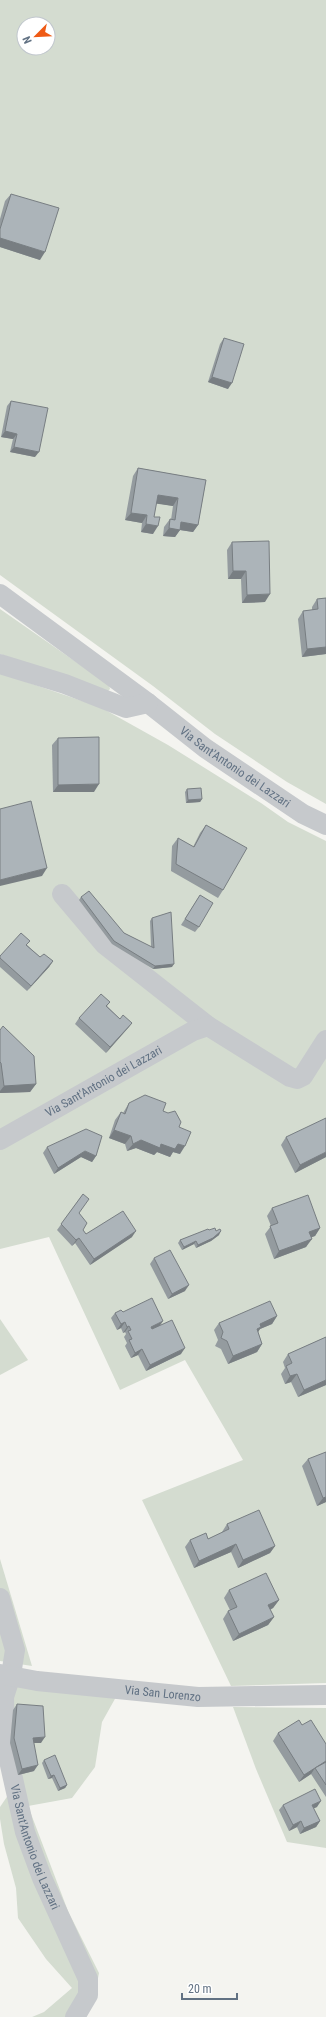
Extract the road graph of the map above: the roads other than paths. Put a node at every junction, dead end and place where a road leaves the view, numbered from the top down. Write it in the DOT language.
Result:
graph roads {
  1 [pos="0,594"];
  2 [pos="0,664"];
  3 [pos="148,703"];
  4 [pos="326,825"];
  5 [pos="62,894"];
  6 [pos="208,1026"];
  7 [pos="326,1040"];
  8 [pos="0,1140"];
  9 [pos="0,1598"];
  10 [pos="6,1675"];
  11 [pos="326,1695"];
  12 [pos="75,2017"];
  1 -- 3 [label="street, Via Sant'Antonio dei Lazzari"];
  2 -- 3 [label="street"];
  3 -- 4 [label="street, Via Sant'Antonio dei Lazzari"];
  5 -- 6 [label="street"];
  6 -- 7 [label="street"];
  6 -- 8 [label="street, Via Sant'Antonio dei Lazzari"];
  9 -- 10 [label="street, Via Sant'Antonio dei Lazzari"];
  10 -- 11 [label="street, Via San Lorenzo"];
  10 -- 12 [label="street, Via Sant'Antonio dei Lazzari"];
}
